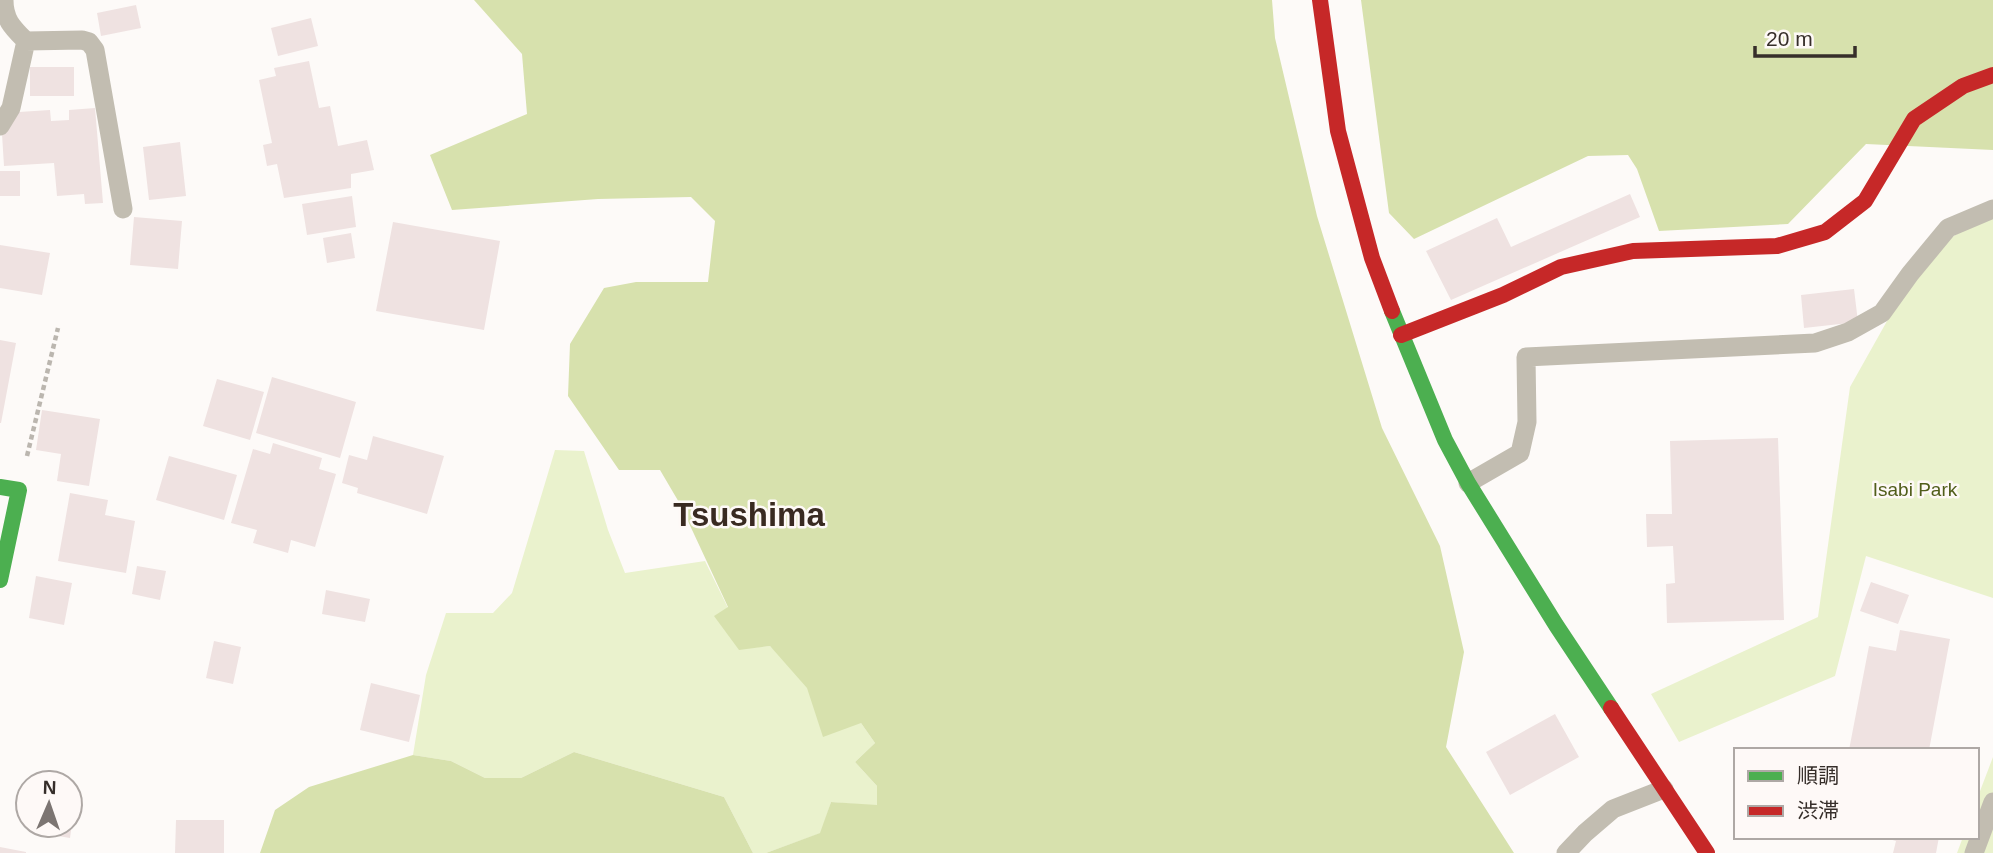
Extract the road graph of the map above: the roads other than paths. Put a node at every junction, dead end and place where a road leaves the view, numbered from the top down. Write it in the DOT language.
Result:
graph roads {
  1 [pos="4,0"];
  2 [pos="1320,0"];
  3 [pos="5,26"];
  4 [pos="26,41"];
  5 [pos="1993,75"];
  6 [pos="0,126"];
  7 [pos="122,209"];
  8 [pos="1993,209"];
  9 [pos="1401,335"];
  10 [pos="1468,483"];
  11 [pos="0,487"];
  12 [pos="0,580"];
  13 [pos="1664,789"];
  14 [pos="1993,802"];
  15 [pos="1566,853"];
  16 [pos="1707,853"];
  17 [pos="1974,853"];
  1 -- 3 [label="lane"];
  2 -- 9 [label="street"];
  3 -- 4 [label="lane"];
  4 -- 6 [label="lane"];
  4 -- 7 [label="lane"];
  5 -- 9 [label="street"];
  8 -- 10 [label="lane"];
  9 -- 10 [label="street"];
  10 -- 13 [label="street"];
  11 -- 12 [label="street"];
  13 -- 15 [label="lane"];
  13 -- 16 [label="street"];
  14 -- 17 [label="lane"];
}
